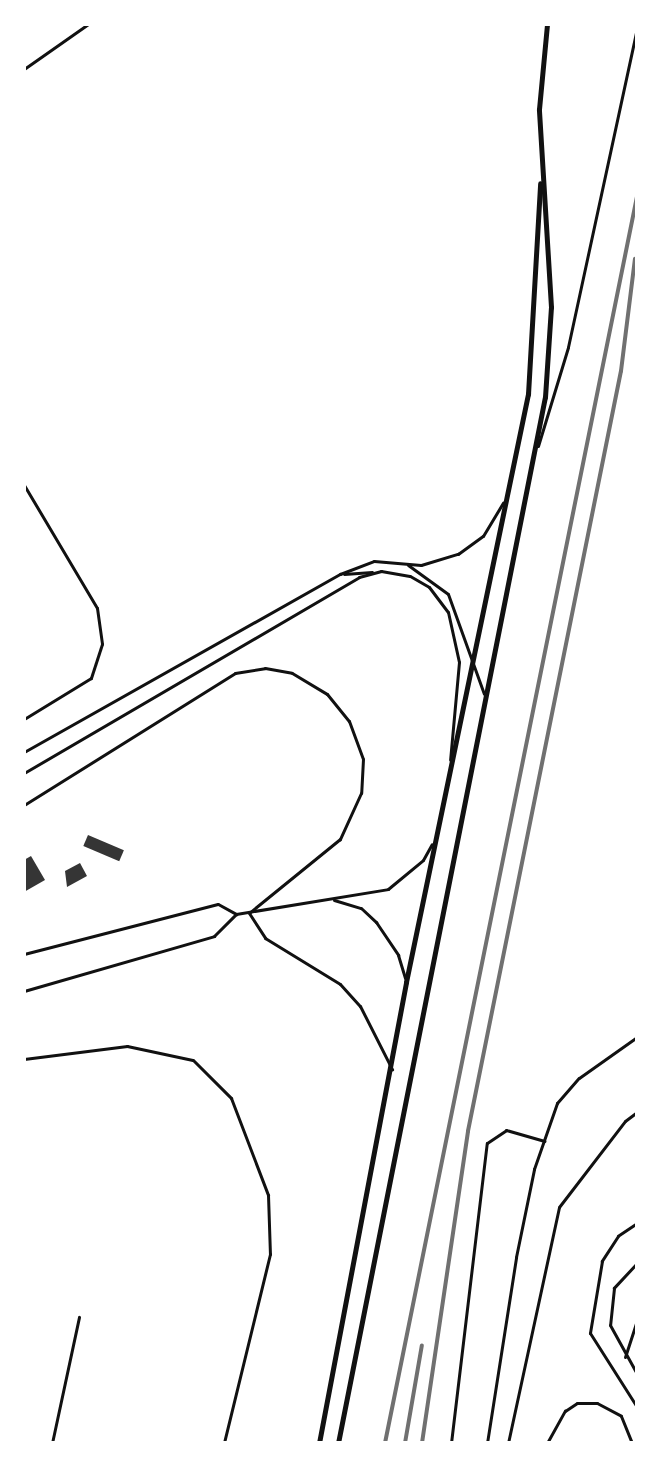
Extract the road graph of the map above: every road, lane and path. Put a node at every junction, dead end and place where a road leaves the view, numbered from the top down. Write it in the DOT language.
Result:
graph roads {
  1 [pos="88,24"];
  2 [pos="547,24"];
  3 [pos="637,27"];
  4 [pos="24,69"];
  5 [pos="541,154"];
  6 [pos="537,450"];
  7 [pos="24,485"];
  8 [pos="510,485"];
  9 [pos="398,561"];
  10 [pos="381,571"];
  11 [pos="340,574"];
  12 [pos="472,661"];
  13 [pos="485,697"];
  14 [pos="24,719"];
  15 [pos="24,752"];
  16 [pos="24,773"];
  17 [pos="445,796"];
  18 [pos="24,805"];
  19 [pos="436,837"];
  20 [pos="327,898"];
  21 [pos="249,913"];
  22 [pos="236,914"];
  23 [pos="24,954"];
  24 [pos="406,982"];
  25 [pos="24,991"];
  26 [pos="637,1037"];
  27 [pos="24,1059"];
  28 [pos="392,1069"];
  29 [pos="637,1112"];
  30 [pos="544,1141"];
  31 [pos="637,1223"];
  32 [pos="637,1263"];
  33 [pos="79,1317"];
  34 [pos="637,1319"];
  35 [pos="625,1357"];
  36 [pos="637,1374"];
  37 [pos="637,1407"];
  38 [pos="52,1443"];
  39 [pos="224,1443"];
  40 [pos="319,1443"];
  41 [pos="338,1443"];
  42 [pos="451,1443"];
  43 [pos="487,1443"];
  44 [pos="508,1443"];
  45 [pos="547,1443"];
  46 [pos="632,1443"];
  1 -- 4 [label="lane"];
  2 -- 5 [label="street"];
  3 -- 6 [label="lane"];
  5 -- 6 [label="street"];
  5 -- 8 [label="street"];
  6 -- 13 [label="street"];
  7 -- 14 [label="lane"];
  8 -- 9 [label="lane"];
  8 -- 12 [label="street"];
  9 -- 11 [label="lane"];
  9 -- 12 [label="lane"];
  10 -- 11 [label="lane"];
  10 -- 16 [label="lane"];
  10 -- 17 [label="lane"];
  11 -- 15 [label="lane"];
  12 -- 13 [label="lane"];
  12 -- 17 [label="street"];
  13 -- 41 [label="street"];
  17 -- 19 [label="street"];
  18 -- 21 [label="lane"];
  19 -- 20 [label="lane"];
  19 -- 24 [label="street"];
  20 -- 21 [label="lane"];
  20 -- 24 [label="lane"];
  21 -- 22 [label="lane"];
  21 -- 28 [label="lane"];
  22 -- 23 [label="lane"];
  22 -- 25 [label="lane"];
  24 -- 28 [label="street"];
  26 -- 30 [label="lane"];
  27 -- 39 [label="lane"];
  28 -- 40 [label="street"];
  29 -- 44 [label="lane"];
  30 -- 42 [label="lane"];
  30 -- 43 [label="lane"];
  31 -- 37 [label="lane"];
  32 -- 35 [label="lane"];
  33 -- 38 [label="lane"];
  34 -- 35 [label="lane"];
  35 -- 36 [label="lane"];
  45 -- 46 [label="lane"];
}
